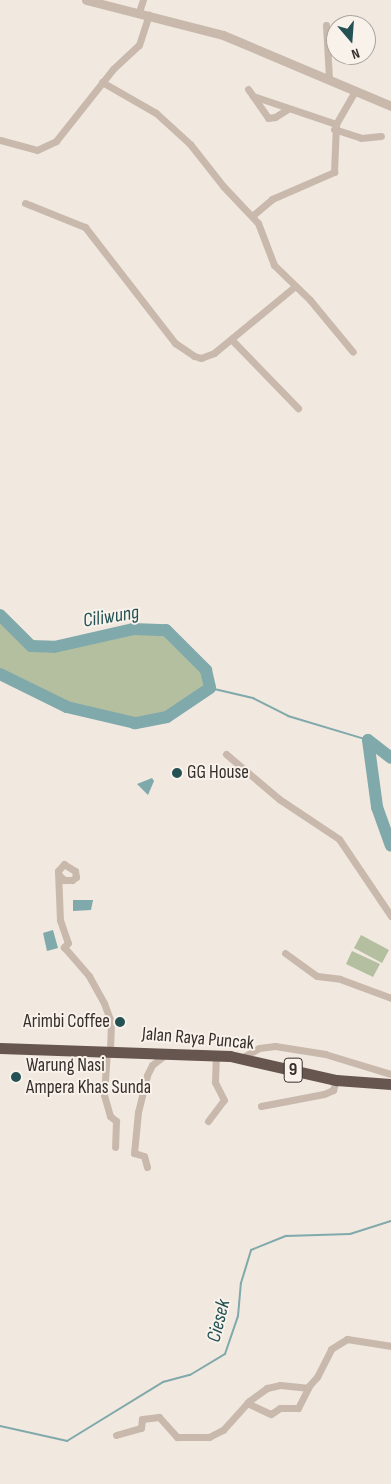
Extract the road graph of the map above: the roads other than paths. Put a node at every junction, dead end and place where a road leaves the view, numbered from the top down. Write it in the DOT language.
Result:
graph roads {
  1 [pos="86,0"];
  2 [pos="143,0"];
  3 [pos="139,12"];
  4 [pos="149,14"];
  5 [pos="328,65"];
  6 [pos="329,78"];
  7 [pos="102,82"];
  8 [pos="356,90"];
  9 [pos="391,106"];
  10 [pos="288,109"];
  11 [pos="335,126"];
  12 [pos="381,136"];
  13 [pos="0,140"];
  14 [pos="25,203"];
  15 [pos="252,216"];
  16 [pos="294,287"];
  17 [pos="232,340"];
  18 [pos="353,352"];
  19 [pos="298,408"];
  20 [pos="226,754"];
  21 [pos="59,875"];
  22 [pos="391,916"];
  23 [pos="284,953"];
  24 [pos="391,998"];
  25 [pos="0,1048"];
  26 [pos="108,1051"];
  27 [pos="168,1052"];
  28 [pos="216,1055"];
  29 [pos="243,1057"];
  30 [pos="391,1074"];
  31 [pos="336,1080"];
  32 [pos="391,1084"];
  33 [pos="261,1106"];
  34 [pos="208,1121"];
  35 [pos="114,1148"];
  36 [pos="147,1167"];
  37 [pos="391,1346"];
  38 [pos="310,1386"];
  39 [pos="247,1403"];
  40 [pos="116,1435"];
  1 -- 3 [label="street"];
  2 -- 3 [label="street"];
  3 -- 4 [label="street"];
  4 -- 6 [label="street"];
  4 -- 7 [label="street"];
  5 -- 6 [label="street"];
  6 -- 8 [label="street"];
  7 -- 13 [label="street"];
  7 -- 15 [label="street"];
  8 -- 9 [label="street"];
  8 -- 11 [label="street"];
  10 -- 10 [label="street"];
  10 -- 11 [label="street"];
  11 -- 12 [label="street"];
  11 -- 15 [label="street"];
  14 -- 17 [label="street"];
  15 -- 16 [label="street"];
  16 -- 17 [label="street"];
  16 -- 18 [label="street"];
  17 -- 19 [label="street"];
  20 -- 22 [label="street"];
  21 -- 26 [label="street"];
  23 -- 24 [label="street"];
  25 -- 26 [label="highway, Jalan Raya Puncak / 9"];
  26 -- 27 [label="highway, Jalan Raya Puncak / 9"];
  26 -- 35 [label="street"];
  27 -- 28 [label="highway, Jalan Raya Puncak / 9"];
  27 -- 36 [label="street"];
  28 -- 29 [label="highway, Jalan Raya Puncak / 9"];
  28 -- 34 [label="street"];
  29 -- 30 [label="street"];
  29 -- 31 [label="highway, Jalan Raya Puncak / 9"];
  31 -- 32 [label="highway, Jalan Raya Puncak / 9"];
  31 -- 33 [label="street"];
  37 -- 38 [label="street"];
  38 -- 39 [label="street"];
  38 -- 39 [label="street"];
  39 -- 40 [label="street"];
}
